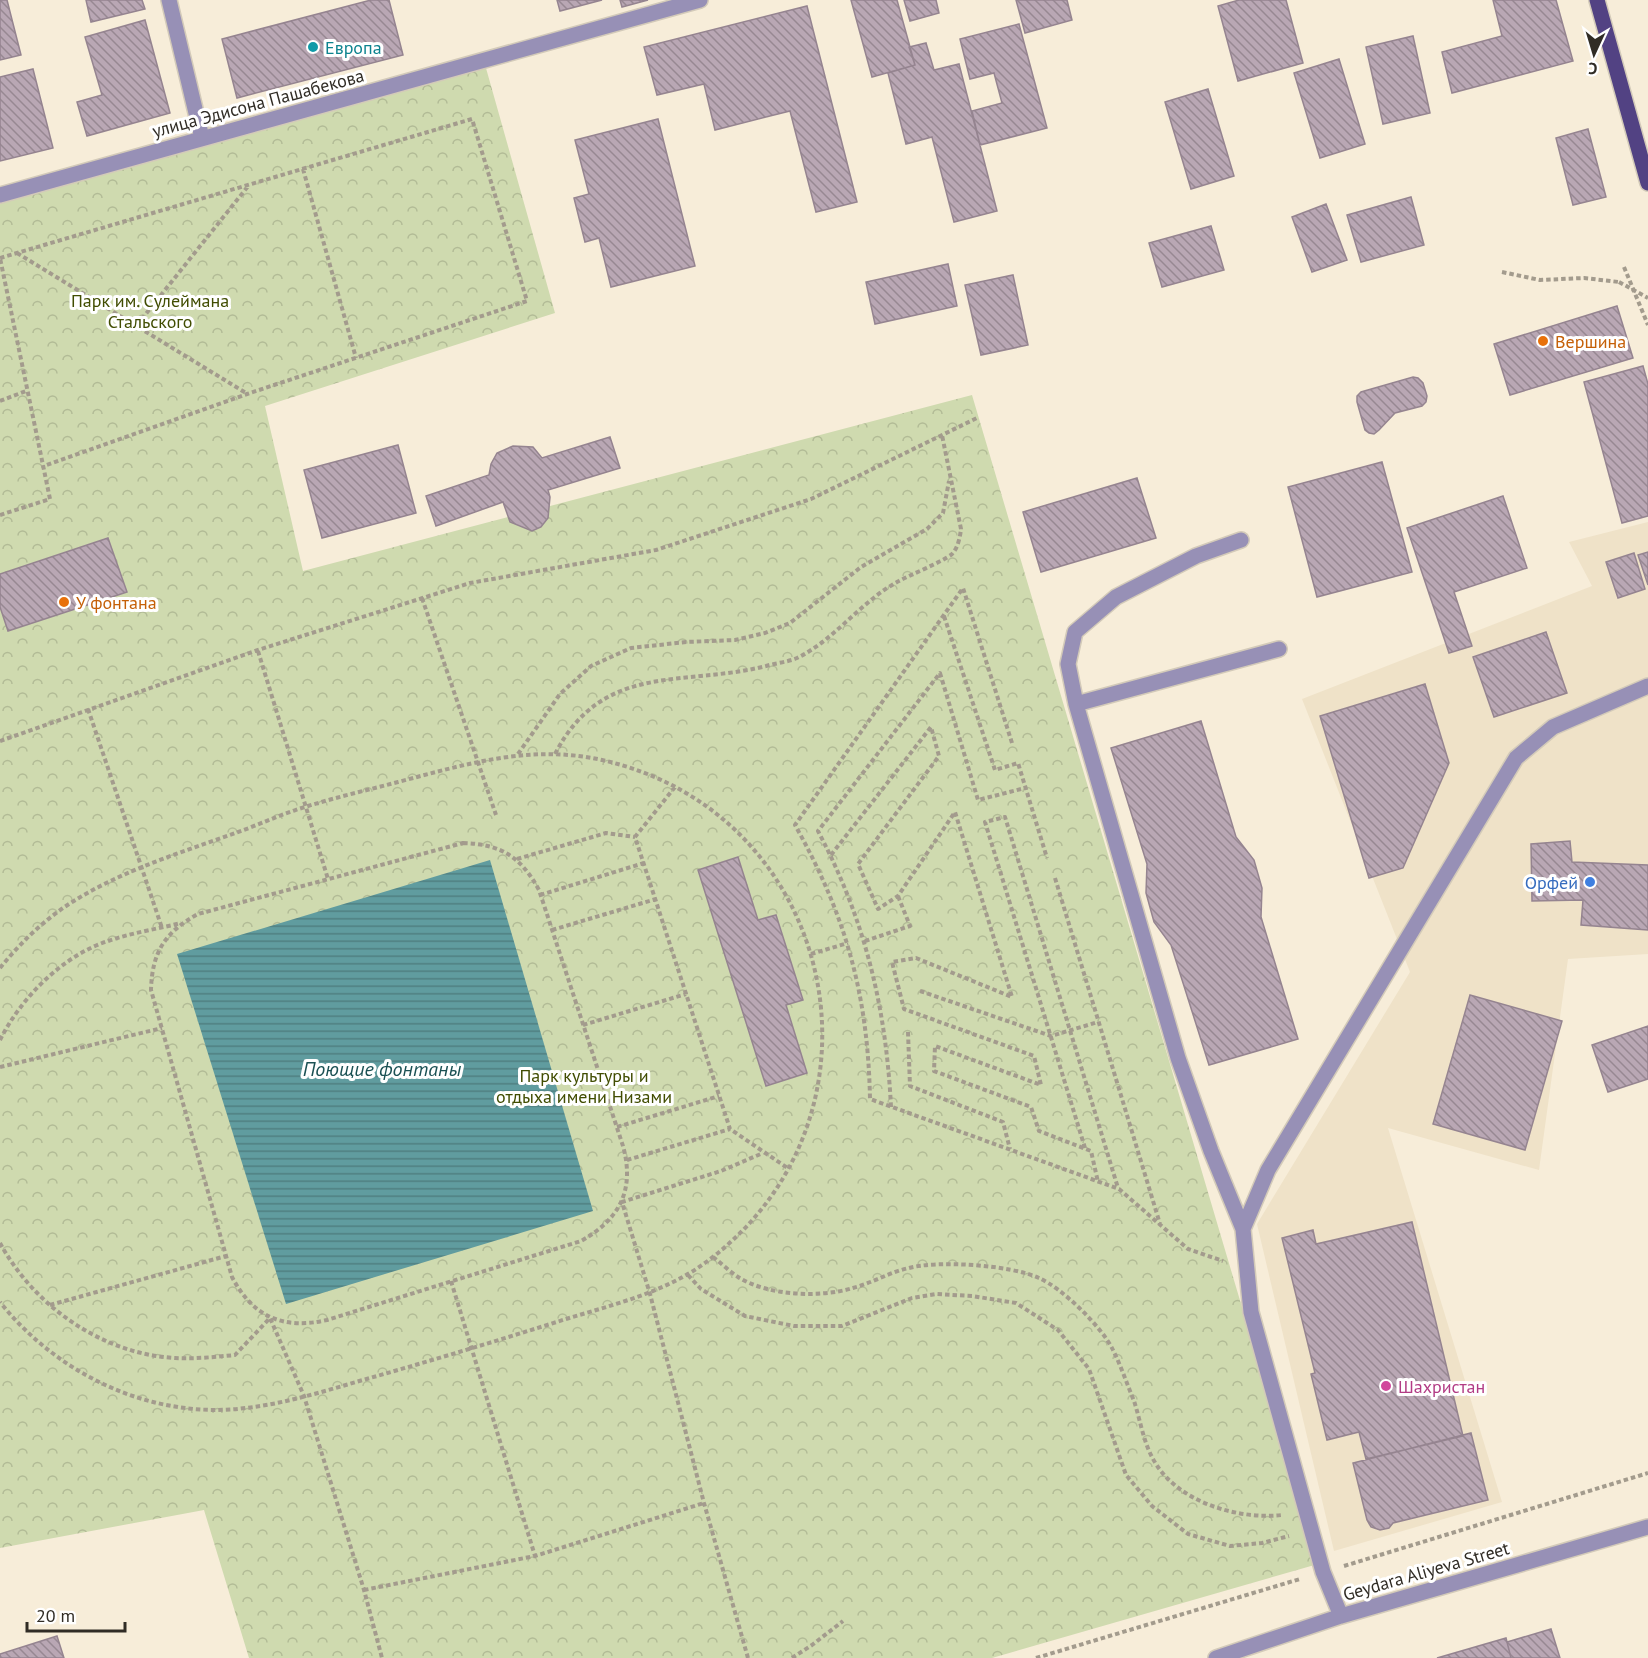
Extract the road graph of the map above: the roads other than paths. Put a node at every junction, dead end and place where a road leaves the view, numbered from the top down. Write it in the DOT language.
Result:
graph roads {
  1 [pos="169,0"];
  2 [pos="700,0"];
  3 [pos="1598,0"];
  4 [pos="1604,0"];
  5 [pos="202,138"];
  6 [pos="1648,161"];
  7 [pos="1648,183"];
  8 [pos="0,195"];
  9 [pos="1241,540"];
  10 [pos="1280,650"];
  11 [pos="1648,686"];
  12 [pos="1076,704"];
  13 [pos="1243,1229"];
  14 [pos="1648,1527"];
  15 [pos="1341,1616"];
  16 [pos="1216,1658"];
  1 -- 5 [label="street"];
  2 -- 5 [label="street, улица Эдисона Пашабекова"];
  3 -- 7 [label="main road"];
  4 -- 6 [label="main road"];
  5 -- 8 [label="street, улица Эдисона Пашабекова"];
  9 -- 12 [label="street"];
  10 -- 12 [label="street"];
  11 -- 13 [label="street"];
  12 -- 13 [label="street"];
  13 -- 15 [label="street"];
  14 -- 15 [label="street, Geydara Aliyeva Street"];
  15 -- 16 [label="street, Geydara Aliyeva Street"];
}
